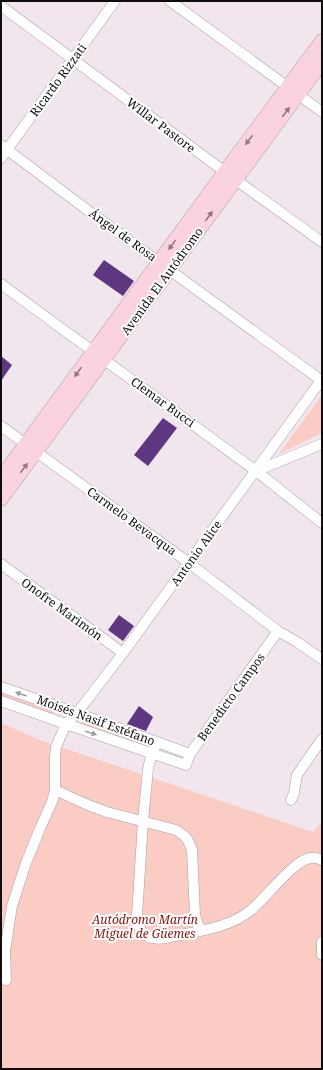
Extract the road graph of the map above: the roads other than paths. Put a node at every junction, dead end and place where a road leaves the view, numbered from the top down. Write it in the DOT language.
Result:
graph roads {
  1 [pos="115,1"];
  2 [pos="170,1"];
  3 [pos="1,6"];
  4 [pos="322,41"];
  5 [pos="73,59"];
  6 [pos="322,62"];
  7 [pos="293,91"];
  8 [pos="322,112"];
  9 [pos="4,147"];
  10 [pos="1,158"];
  11 [pos="230,175"];
  12 [pos="322,242"];
  13 [pos="165,266"];
  14 [pos="1,284"];
  15 [pos="99,355"];
  16 [pos="322,380"];
  17 [pos="1,426"];
  18 [pos="322,444"];
  19 [pos="31,448"];
  20 [pos="256,471"];
  21 [pos="1,478"];
  22 [pos="1,499"];
  23 [pos="322,523"];
  24 [pos="189,563"];
  25 [pos="1,564"];
  26 [pos="278,631"];
  27 [pos="123,654"];
  28 [pos="322,659"];
  29 [pos="1,687"];
  30 [pos="1,701"];
  31 [pos="77,713"];
  32 [pos="66,724"];
  33 [pos="322,739"];
  34 [pos="157,742"];
  35 [pos="153,753"];
  36 [pos="190,754"];
  37 [pos="186,764"];
  38 [pos="55,790"];
  39 [pos="291,800"];
  40 [pos="143,821"];
  41 [pos="322,860"];
  42 [pos="202,930"];
  43 [pos="322,942"];
  44 [pos="322,955"];
  45 [pos="6,980"];
  1 -- 5 [label="street, Ricardo Rizzati"];
  2 -- 7 [label="street"];
  3 -- 5 [label="street, Willar Pastore"];
  4 -- 7 [label="street, Avenida El Autódromo"];
  5 -- 9 [label="street, Ricardo Rizzati"];
  5 -- 11 [label="street, Willar Pastore"];
  6 -- 7 [label="street, Avenida El Autódromo"];
  7 -- 8 [label="street"];
  7 -- 11 [label="street, Avenida El Autódromo"];
  9 -- 10 [label="street, Ricardo Rizzati"];
  9 -- 13 [label="street, Ángel de Rosa"];
  11 -- 12 [label="street, Willar Pastore"];
  11 -- 13 [label="street, Avenida El Autódromo"];
  13 -- 15 [label="street, Avenida El Autódromo"];
  13 -- 16 [label="street, Ángel de Rosa"];
  14 -- 15 [label="street, Clemar Bucci"];
  15 -- 19 [label="street, Avenida El Autódromo"];
  15 -- 20 [label="street, Clemar Bucci"];
  16 -- 20 [label="street, Antonio Alice"];
  17 -- 19 [label="street, Carmelo Bevacqua"];
  18 -- 20 [label="street"];
  19 -- 21 [label="street, Avenida El Autódromo"];
  22 -- 19 [label="street, Avenida El Autódromo, one-way"];
  19 -- 24 [label="street, Carmelo Bevacqua"];
  20 -- 23 [label="street, Clemar Bucci"];
  20 -- 24 [label="street, Antonio Alice"];
  24 -- 26 [label="street, Carmelo Bevacqua"];
  24 -- 27 [label="street, Antonio Alice"];
  25 -- 27 [label="street, Onofre Marimón"];
  26 -- 28 [label="street, Carmelo Bevacqua"];
  26 -- 36 [label="street, Benedicto Campos"];
  27 -- 31 [label="street, Antonio Alice"];
  31 -- 29 [label="street, Moisés Nasif Estéfano, one-way"];
  30 -- 32 [label="street, Moisés Nasif Estéfano"];
  31 -- 32 [label="street, Antonio Alice"];
  31 -- 34 [label="street, Moisés Nasif Estéfano"];
  32 -- 35 [label="street, Moisés Nasif Estéfano, one-way"];
  32 -- 38 [label="street"];
  33 -- 39 [label="street"];
  34 -- 35 [label="street"];
  34 -- 36 [label="street, Moisés Nasif Estéfano"];
  35 -- 37 [label="street, Moisés Nasif Estéfano"];
  35 -- 40 [label="street"];
  36 -- 37 [label="street, Benedicto Campos"];
  38 -- 40 [label="street"];
  38 -- 45 [label="street"];
  40 -- 42 [label="street"];
  40 -- 42 [label="street"];
  41 -- 42 [label="street"];
  43 -- 44 [label="street"];
}
